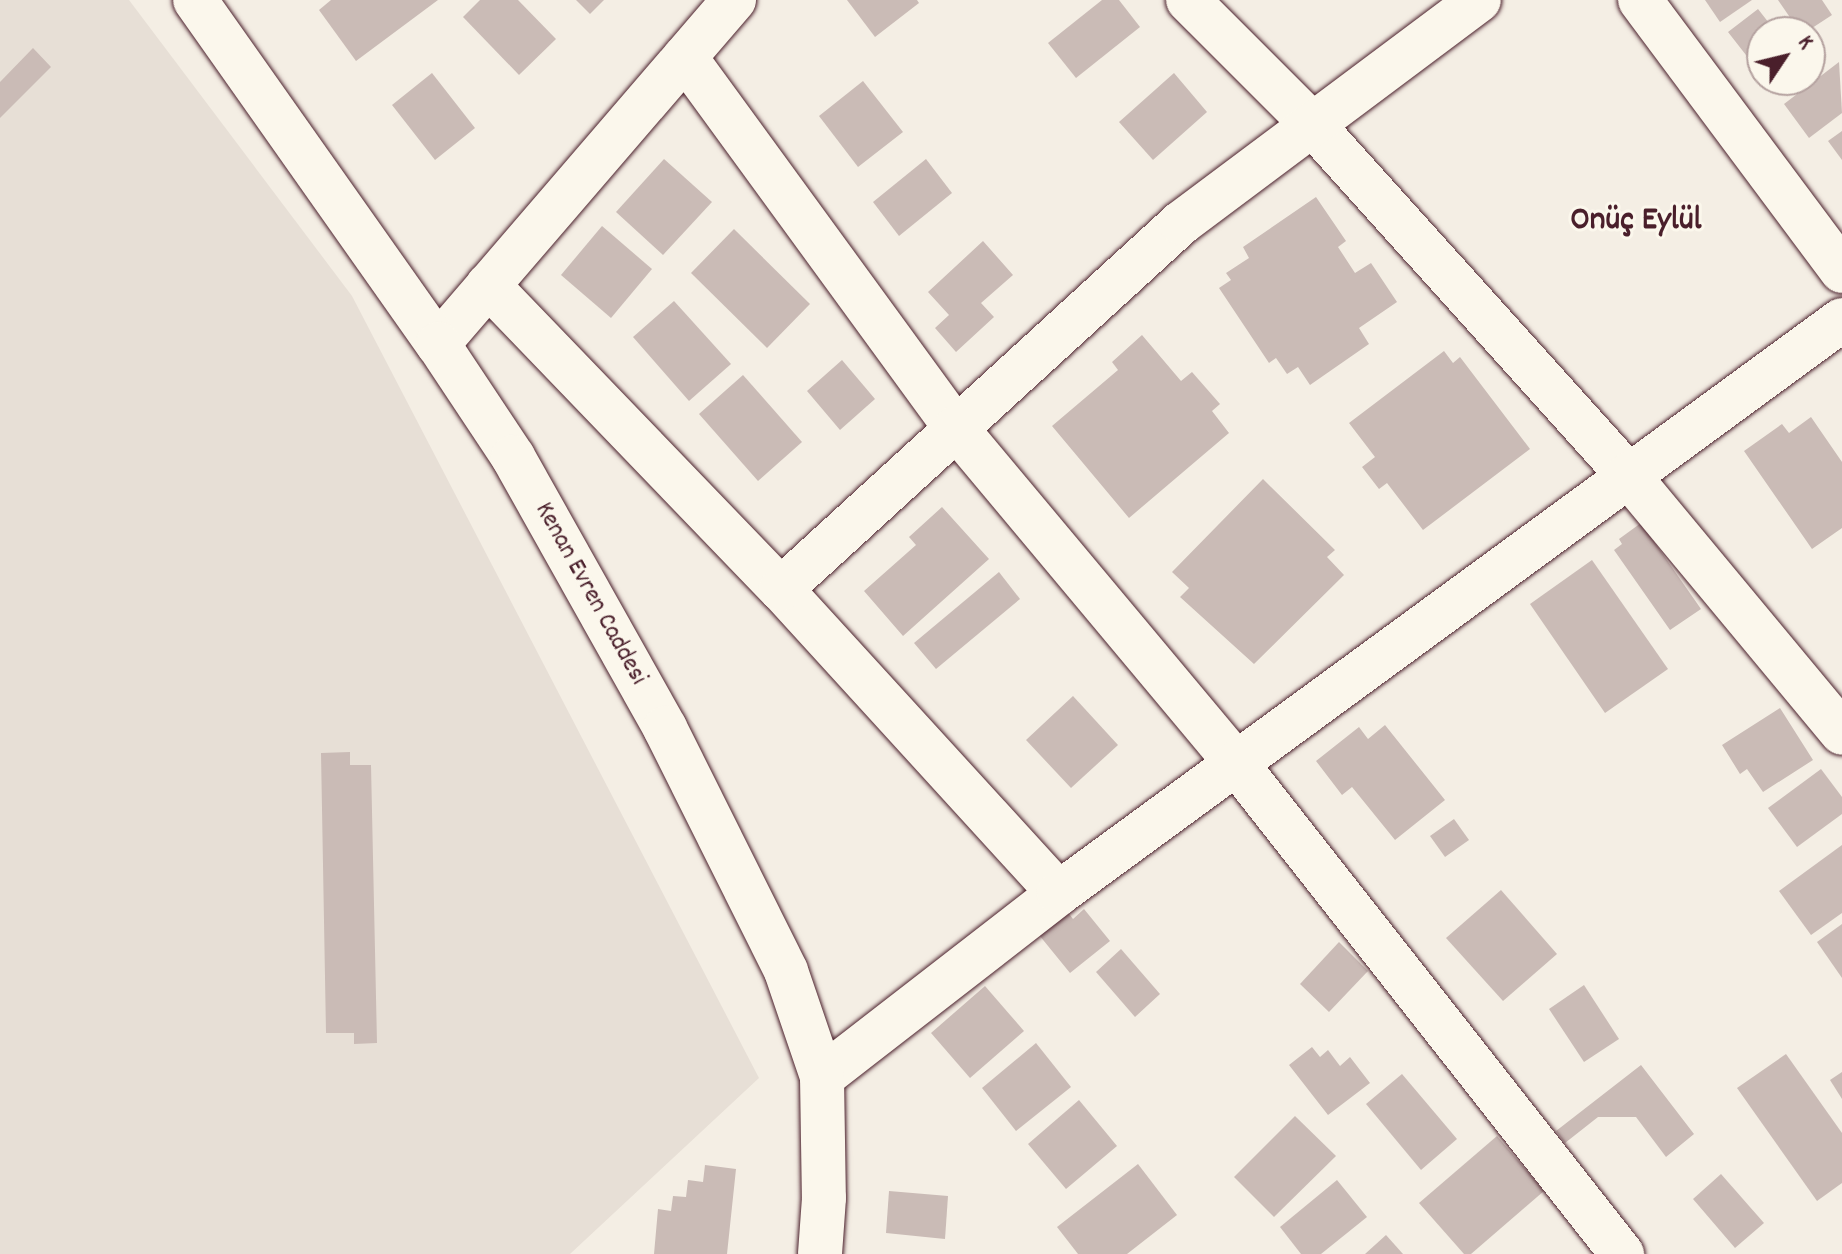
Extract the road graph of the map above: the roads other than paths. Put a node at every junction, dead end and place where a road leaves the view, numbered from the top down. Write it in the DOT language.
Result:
graph roads {
  1 [pos="195,0"];
  2 [pos="734,0"];
  3 [pos="1188,0"];
  4 [pos="1479,0"];
  5 [pos="1640,0"];
  6 [pos="685,57"];
  7 [pos="1312,124"];
  8 [pos="1842,271"];
  9 [pos="488,285"];
  10 [pos="1842,320"];
  11 [pos="438,344"];
  12 [pos="956,428"];
  13 [pos="1628,475"];
  14 [pos="781,589"];
  15 [pos="1842,733"];
  16 [pos="1236,763"];
  17 [pos="1059,893"];
  18 [pos="822,1077"];
  19 [pos="820,1254"];
  20 [pos="1622,1254"];
  1 -- 11 [label="street, Kenan Evren Caddesi"];
  2 -- 6 [label="street"];
  3 -- 7 [label="street"];
  4 -- 7 [label="street"];
  5 -- 8 [label="street"];
  6 -- 9 [label="street"];
  6 -- 12 [label="street"];
  7 -- 12 [label="street"];
  7 -- 13 [label="street"];
  9 -- 11 [label="street"];
  9 -- 14 [label="street"];
  10 -- 13 [label="street"];
  11 -- 18 [label="street, Kenan Evren Caddesi"];
  12 -- 14 [label="street"];
  12 -- 16 [label="street"];
  13 -- 15 [label="street"];
  13 -- 16 [label="street"];
  14 -- 17 [label="street"];
  16 -- 17 [label="street"];
  16 -- 20 [label="street"];
  17 -- 18 [label="street"];
  18 -- 19 [label="street, Kenan Evren Caddesi"];
}
